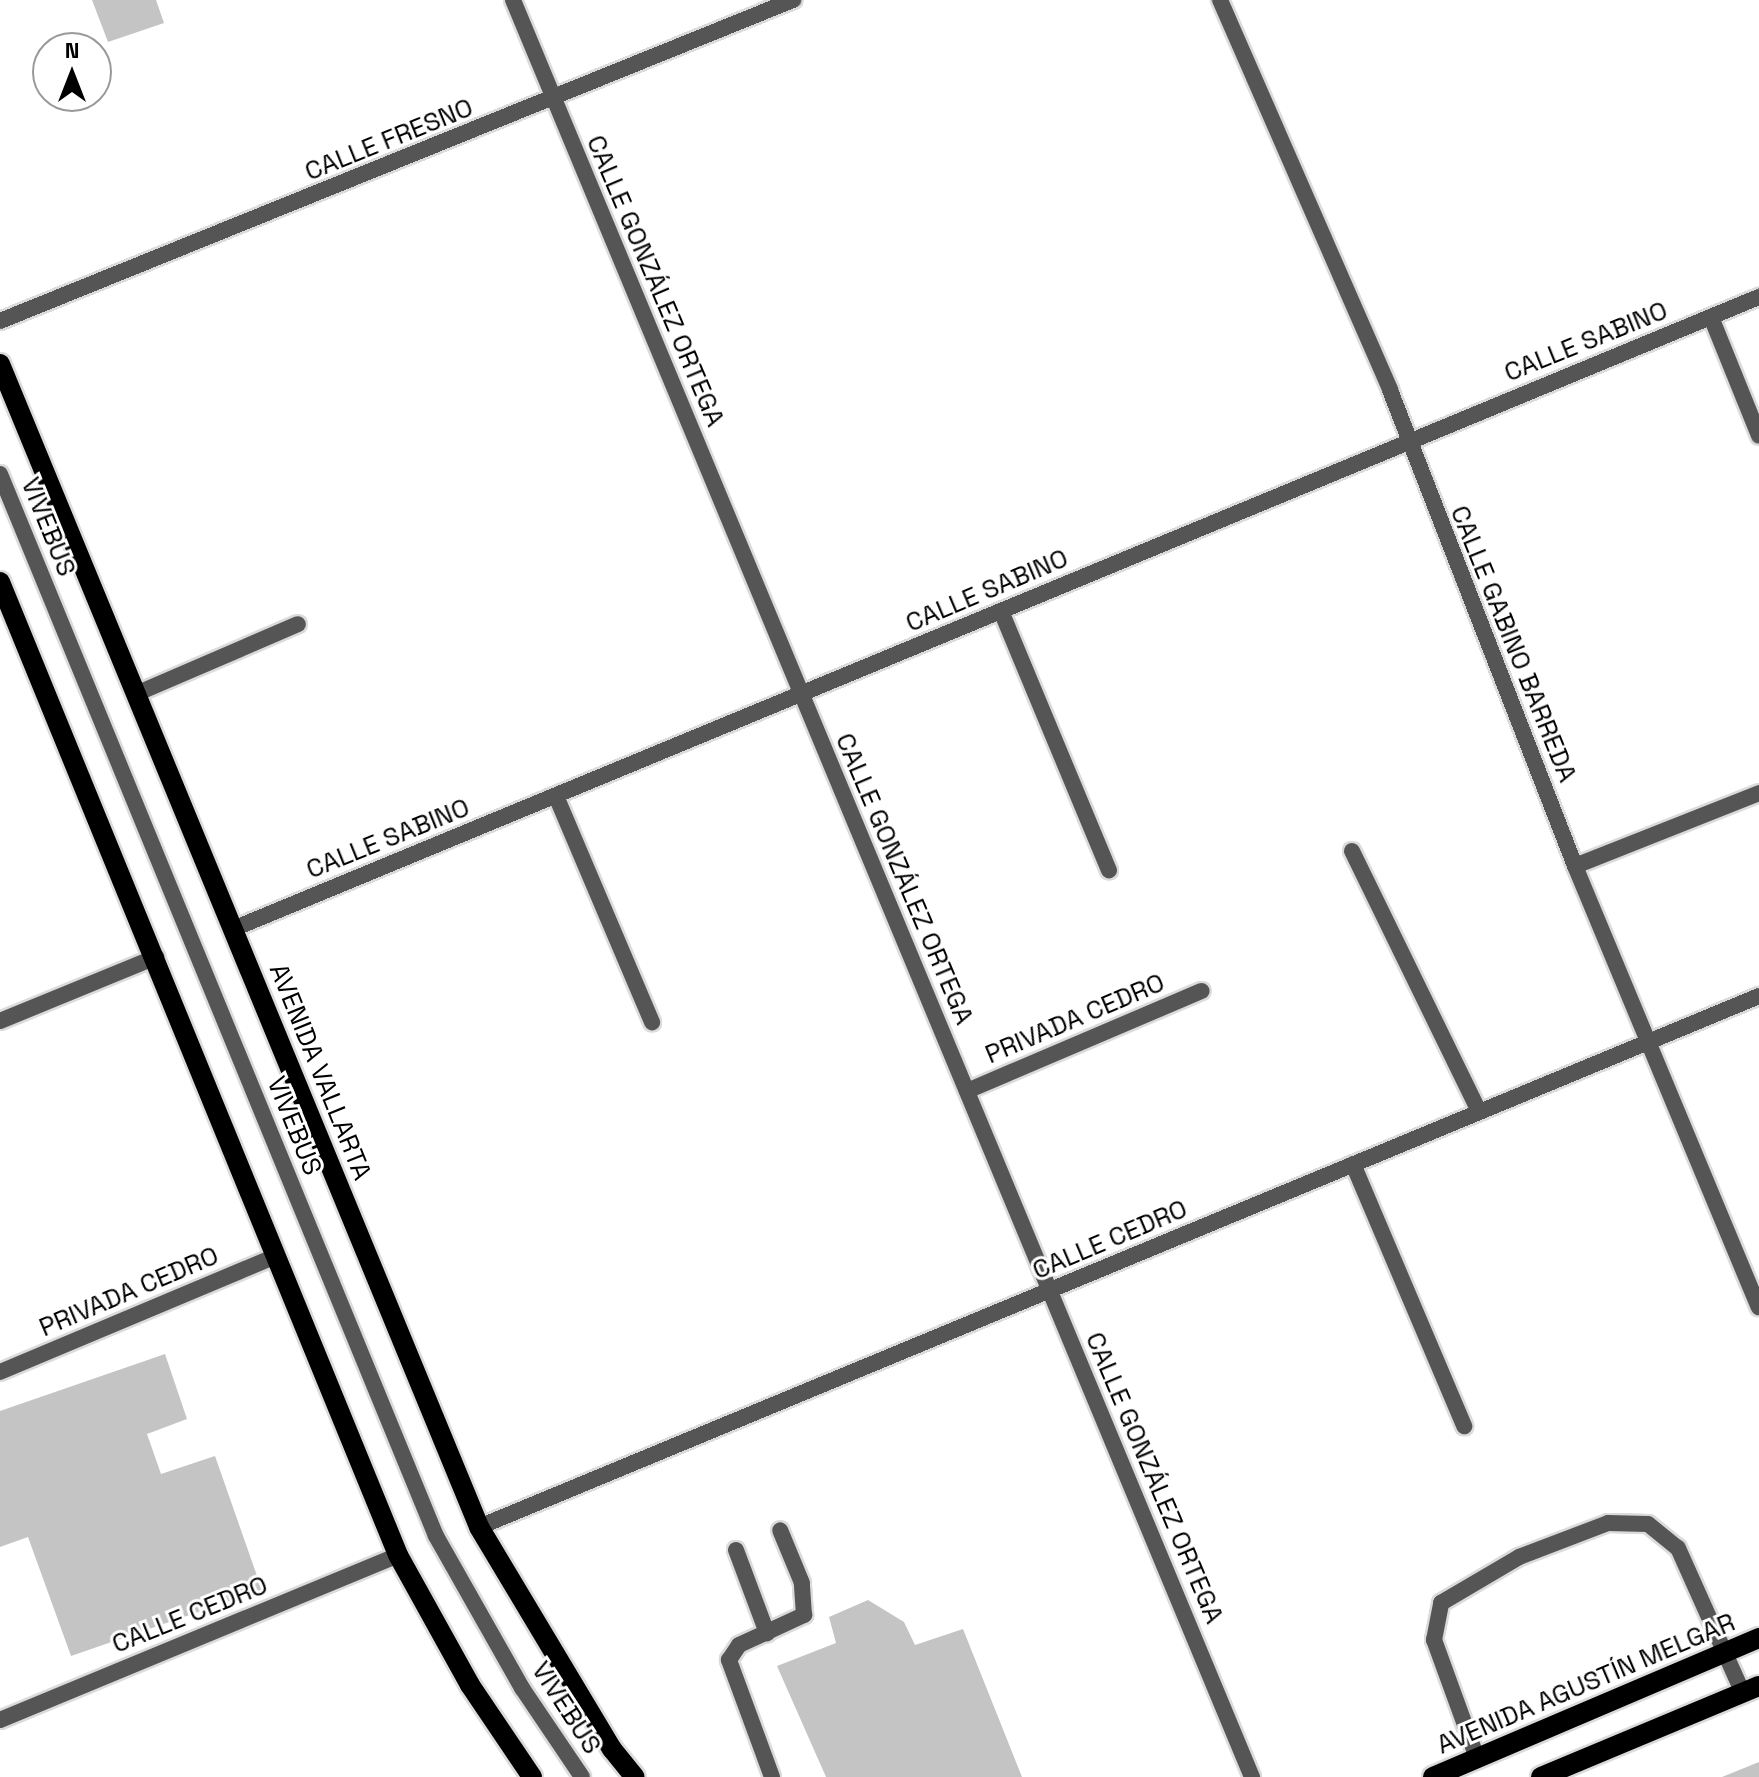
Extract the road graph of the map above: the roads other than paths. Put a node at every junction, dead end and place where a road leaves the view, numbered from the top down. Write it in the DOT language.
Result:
graph roads {
  1 [pos="513,0"];
  2 [pos="793,0"];
  3 [pos="1220,0"];
  4 [pos="554,100"];
  5 [pos="1759,297"];
  6 [pos="1711,317"];
  7 [pos="0,321"];
  8 [pos="0,364"];
  9 [pos="1759,436"];
  10 [pos="1406,442"];
  11 [pos="0,474"];
  12 [pos="0,582"];
  13 [pos="1001,611"];
  14 [pos="298,624"];
  15 [pos="138,693"];
  16 [pos="801,694"];
  17 [pos="1759,793"];
  18 [pos="556,796"];
  19 [pos="1352,851"];
  20 [pos="1575,866"];
  21 [pos="1109,870"];
  22 [pos="233,929"];
  23 [pos="156,957"];
  24 [pos="1202,991"];
  25 [pos="1759,996"];
  26 [pos="0,1021"];
  27 [pos="652,1022"];
  28 [pos="1648,1042"];
  29 [pos="967,1091"];
  30 [pos="1479,1111"];
  31 [pos="1353,1164"];
  32 [pos="276,1256"];
  33 [pos="1050,1290"];
  34 [pos="1759,1307"];
  35 [pos="0,1372"];
  36 [pos="1464,1426"];
  37 [pos="479,1527"];
  38 [pos="780,1530"];
  39 [pos="736,1550"];
  40 [pos="398,1555"];
  41 [pos="767,1633"];
  42 [pos="1759,1638"];
  43 [pos="1722,1652"];
  44 [pos="1751,1689"];
  45 [pos="0,1720"];
  46 [pos="1477,1758"];
  47 [pos="532,1777"];
  48 [pos="582,1777"];
  49 [pos="635,1777"];
  50 [pos="772,1777"];
  51 [pos="1252,1777"];
  52 [pos="1433,1777"];
  53 [pos="1541,1777"];
  1 -- 4 [label="street, CALLE GONZÁLEZ ORTEGA"];
  2 -- 4 [label="street, CALLE FRESNO"];
  3 -- 10 [label="street, CALLE GABINO BARREDA"];
  4 -- 7 [label="street, CALLE FRESNO"];
  4 -- 16 [label="street, CALLE GONZÁLEZ ORTEGA"];
  5 -- 6 [label="street, CALLE SABINO"];
  6 -- 9 [label="street"];
  6 -- 10 [label="street, CALLE SABINO"];
  8 -- 15 [label="main road, AVENIDA VALLARTA"];
  10 -- 13 [label="street, CALLE SABINO"];
  10 -- 20 [label="street, CALLE GABINO BARREDA"];
  11 -- 48 [label="street, VIVEBUS"];
  12 -- 23 [label="main road"];
  13 -- 16 [label="street, CALLE SABINO"];
  13 -- 21 [label="street"];
  14 -- 15 [label="street"];
  15 -- 22 [label="main road, AVENIDA VALLARTA"];
  16 -- 18 [label="street, CALLE SABINO"];
  16 -- 29 [label="street, CALLE GONZÁLEZ ORTEGA"];
  17 -- 20 [label="street"];
  18 -- 22 [label="street, CALLE SABINO"];
  18 -- 27 [label="street"];
  19 -- 30 [label="street"];
  20 -- 28 [label="street, CALLE GABINO BARREDA"];
  22 -- 37 [label="main road, AVENIDA VALLARTA"];
  23 -- 26 [label="street"];
  23 -- 32 [label="main road"];
  24 -- 29 [label="street, PRIVADA CEDRO"];
  25 -- 28 [label="street, CALLE CEDRO"];
  28 -- 30 [label="street, CALLE CEDRO"];
  28 -- 34 [label="street, CALLE GABINO BARREDA"];
  29 -- 33 [label="street, CALLE GONZÁLEZ ORTEGA"];
  30 -- 31 [label="street, CALLE CEDRO"];
  31 -- 33 [label="street, CALLE CEDRO"];
  31 -- 36 [label="street"];
  32 -- 35 [label="street, PRIVADA CEDRO"];
  32 -- 40 [label="main road"];
  33 -- 37 [label="street, CALLE CEDRO"];
  33 -- 51 [label="street, CALLE GONZÁLEZ ORTEGA"];
  37 -- 49 [label="main road, AVENIDA VALLARTA"];
  38 -- 41 [label="street"];
  39 -- 41 [label="street"];
  40 -- 45 [label="street, CALLE CEDRO"];
  40 -- 47 [label="main road"];
  41 -- 50 [label="street"];
  42 -- 43 [label="main road, AVENIDA AGUSTÍN MELGAR"];
  43 -- 44 [label="street"];
  43 -- 46 [label="main road, AVENIDA AGUSTÍN MELGAR"];
  43 -- 46 [label="street"];
  44 -- 53 [label="main road"];
  46 -- 52 [label="main road, AVENIDA AGUSTÍN MELGAR"];
}
